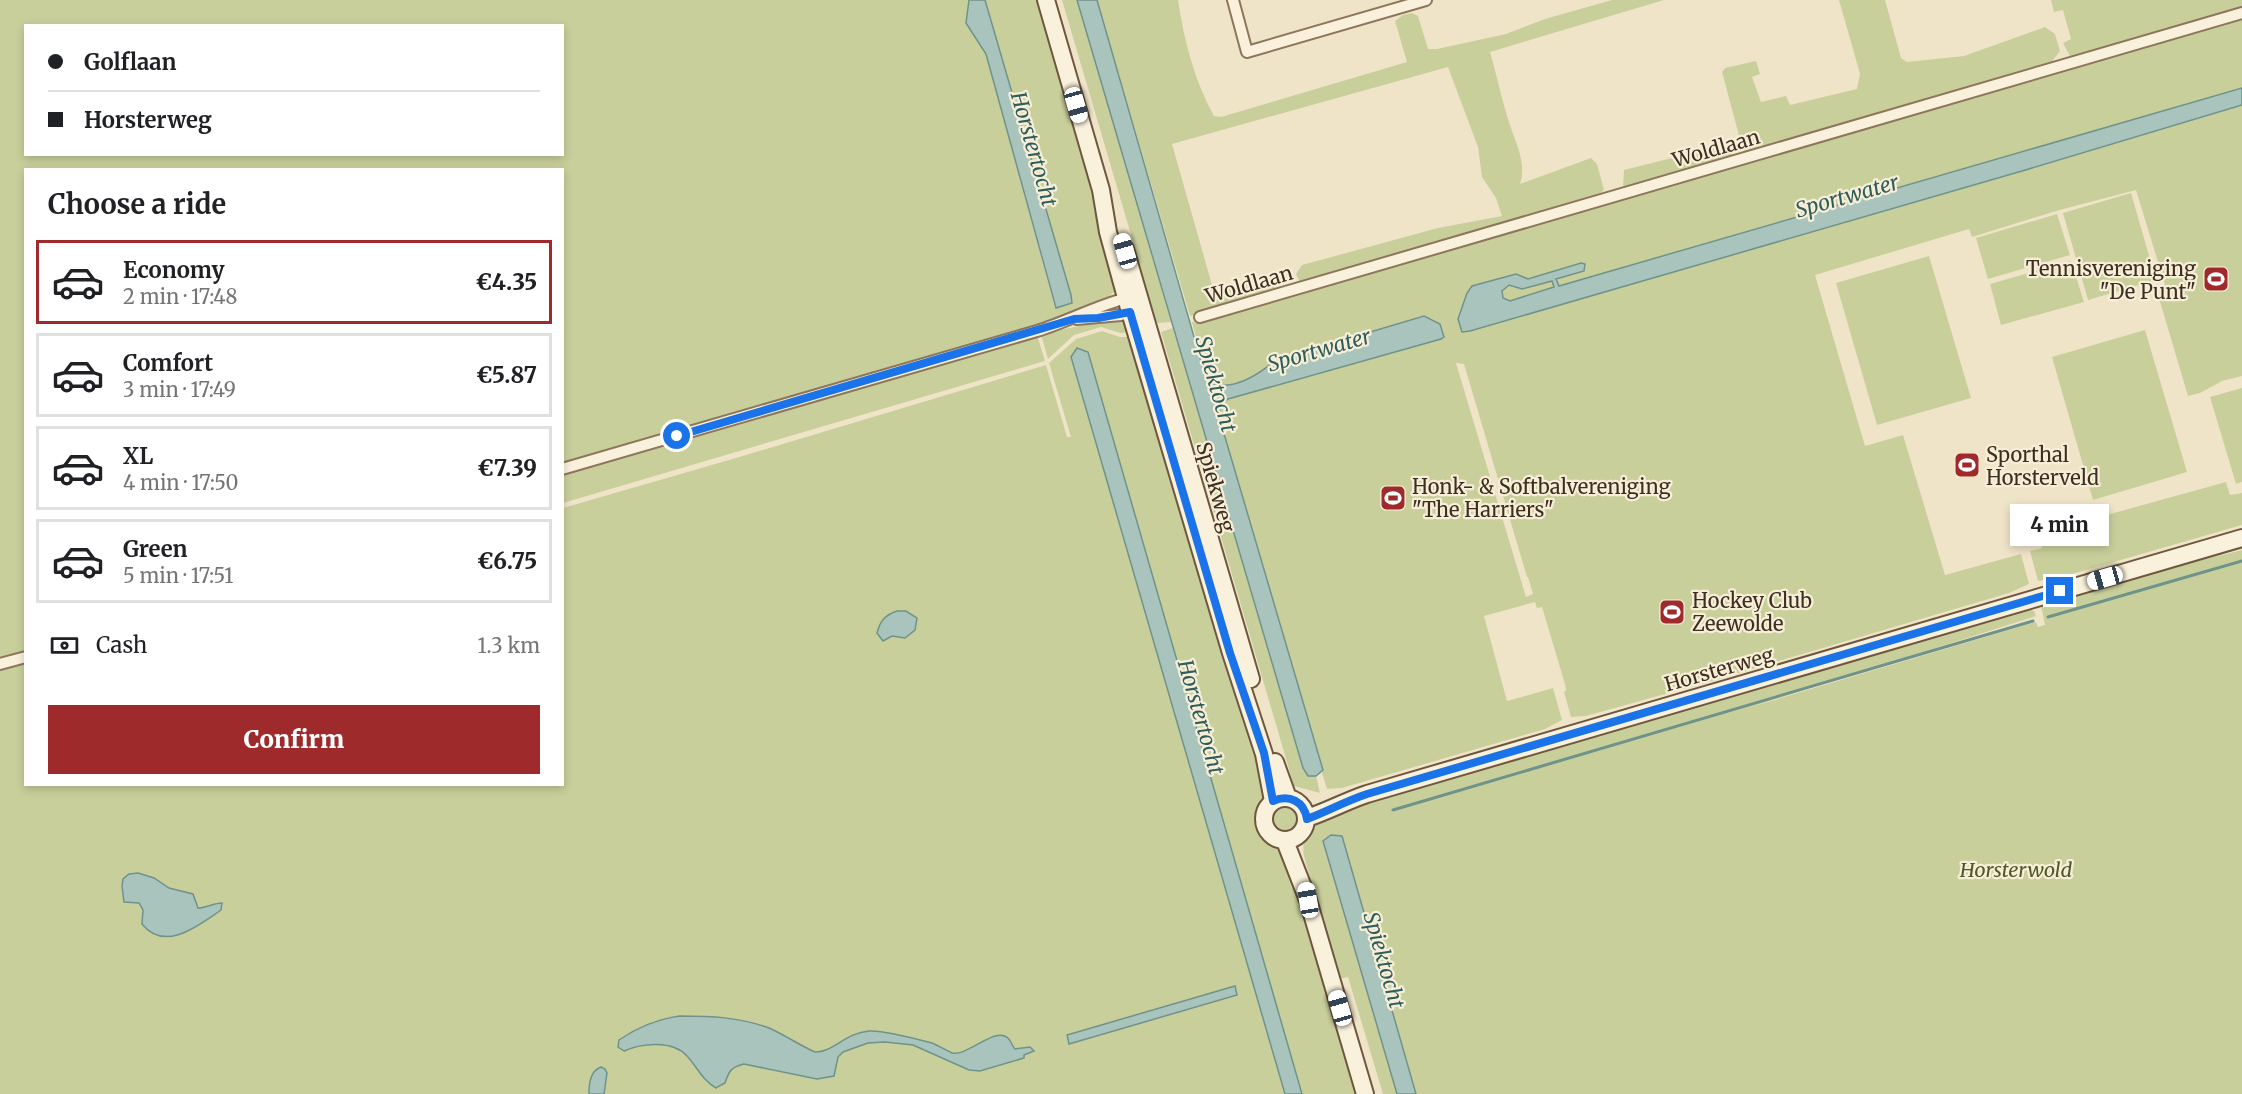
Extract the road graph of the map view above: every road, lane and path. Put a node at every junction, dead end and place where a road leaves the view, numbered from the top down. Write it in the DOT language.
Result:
graph roads {
  1 [pos="1046,0"];
  2 [pos="1233,0"];
  3 [pos="1426,0"];
  4 [pos="2242,13"];
  5 [pos="1134,303"];
  6 [pos="1200,317"];
  7 [pos="564,468"];
  8 [pos="2242,538"];
  9 [pos="24,658"];
  10 [pos="0,664"];
  11 [pos="1281,799"];
  12 [pos="1305,813"];
  13 [pos="1290,840"];
  14 [pos="1365,1094"];
  1 -- 5 [label="main road, Spiekweg"];
  2 -- 3 [label="street"];
  4 -- 6 [label="street, Woldlaan"];
  5 -- 7 [label="street"];
  5 -- 11 [label="main road, Spiekweg"];
  8 -- 12 [label="main road, Horsterweg"];
  9 -- 10 [label="street"];
  11 -- 12 [label="main road"];
  11 -- 13 [label="main road"];
  12 -- 13 [label="main road"];
  13 -- 14 [label="main road"];
}
